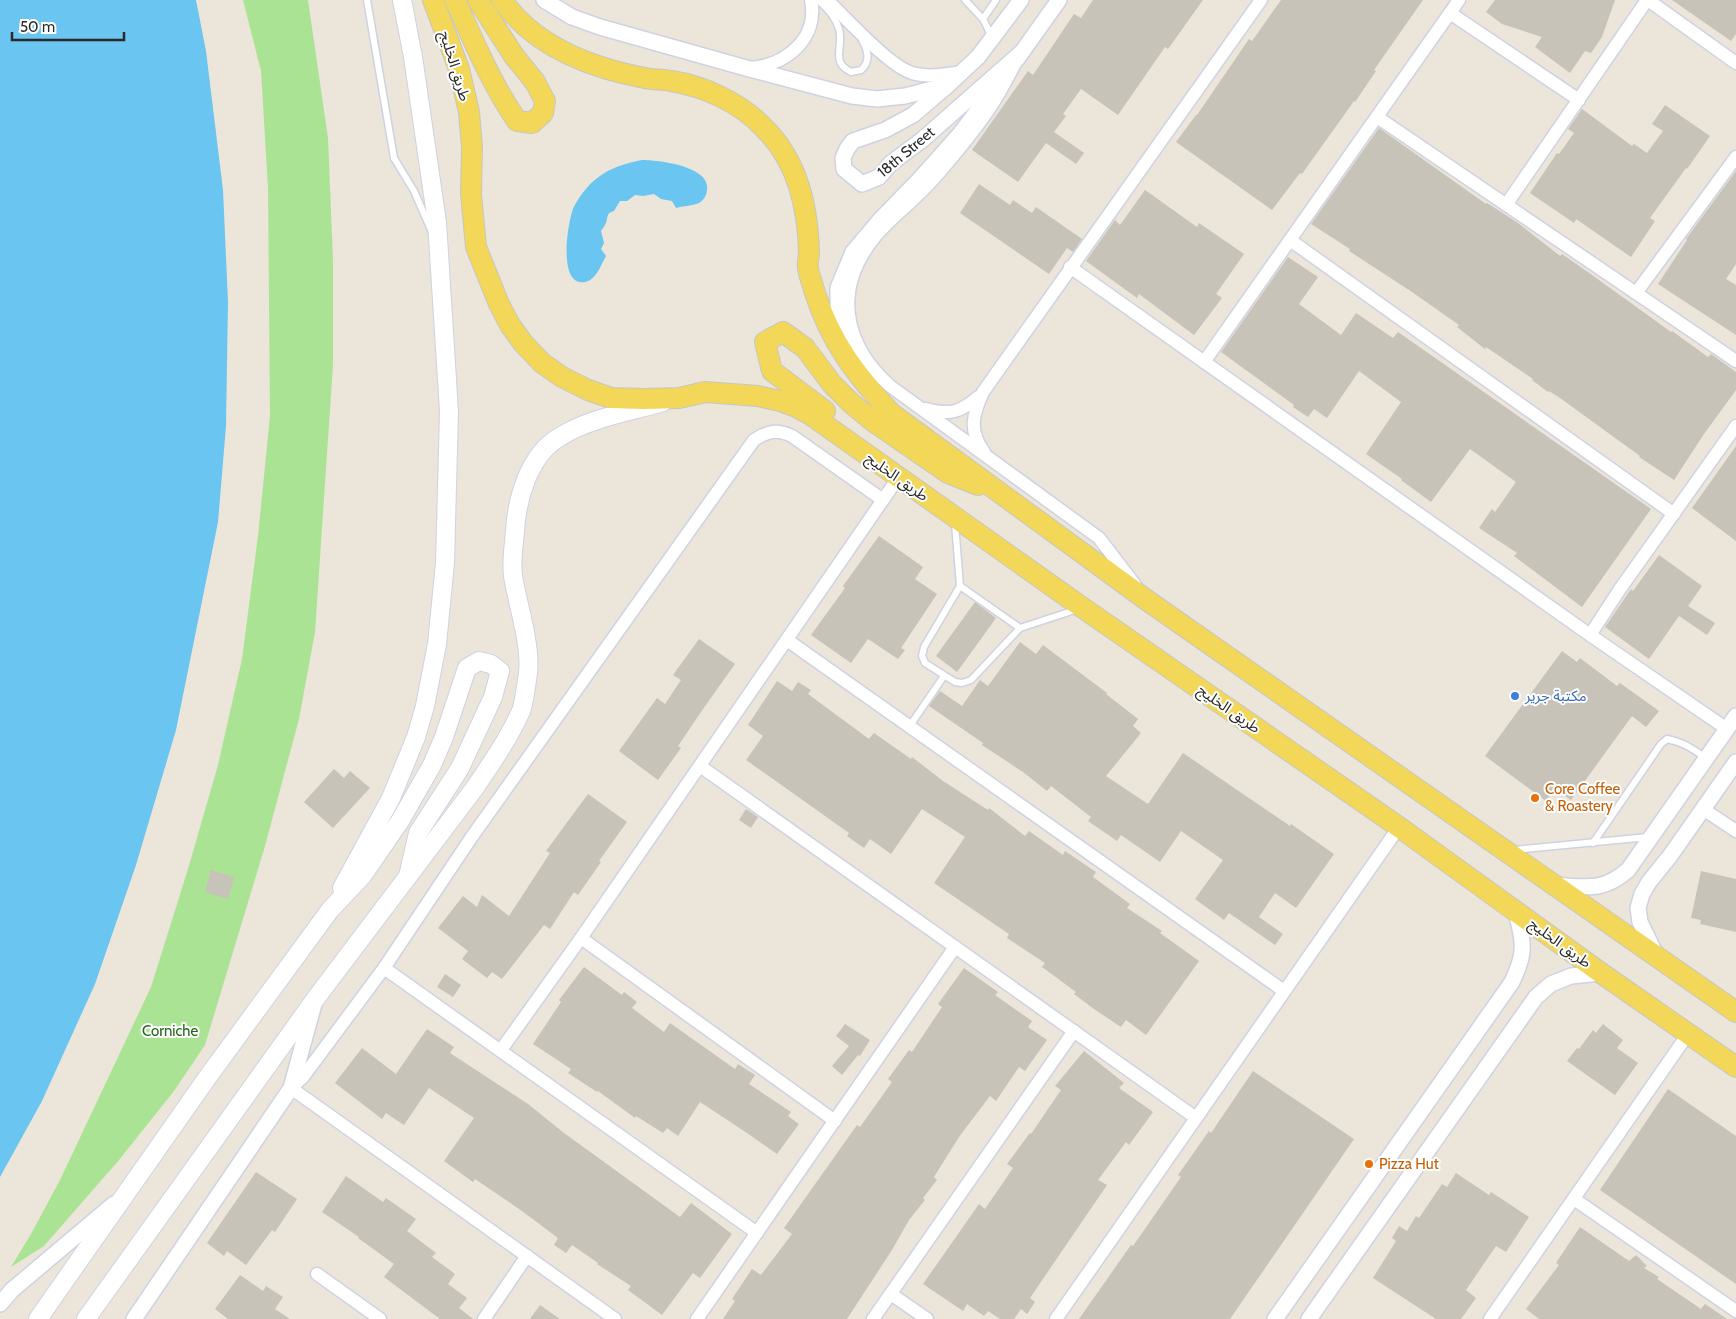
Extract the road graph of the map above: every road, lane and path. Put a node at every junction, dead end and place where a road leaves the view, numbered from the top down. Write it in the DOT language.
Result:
graph roads {
  1 [pos="367,0"];
  2 [pos="402,0"];
  3 [pos="433,0"];
  4 [pos="455,0"];
  5 [pos="478,0"];
  6 [pos="502,0"];
  7 [pos="544,0"];
  8 [pos="811,0"];
  9 [pos="818,0"];
  10 [pos="827,0"];
  11 [pos="965,0"];
  12 [pos="996,0"];
  13 [pos="1021,0"];
  14 [pos="1059,0"];
  15 [pos="1261,0"];
  16 [pos="1459,0"];
  17 [pos="1647,0"];
  18 [pos="1450,13"];
  19 [pos="983,19"];
  20 [pos="854,25"];
  21 [pos="993,38"];
  22 [pos="1022,52"];
  23 [pos="1736,63"];
  24 [pos="746,68"];
  25 [pos="962,72"];
  26 [pos="948,86"];
  27 [pos="1578,100"];
  28 [pos="1377,117"];
  29 [pos="1736,157"];
  30 [pos="1506,205"];
  31 [pos="1290,240"];
  32 [pos="438,248"];
  33 [pos="1070,267"];
  34 [pos="1636,293"];
  35 [pos="1736,361"];
  36 [pos="1204,362"];
  37 [pos="863,382"];
  38 [pos="983,392"];
  39 [pos="679,398"];
  40 [pos="919,407"];
  41 [pos="1736,426"];
  42 [pos="995,463"];
  43 [pos="898,478"];
  44 [pos="1005,496"];
  45 [pos="883,500"];
  46 [pos="1674,514"];
  47 [pos="955,517"];
  48 [pos="960,586"];
  49 [pos="1148,601"];
  50 [pos="1083,608"];
  51 [pos="1020,628"];
  52 [pos="1590,635"];
  53 [pos="786,640"];
  54 [pos="944,676"];
  55 [pos="1736,716"];
  56 [pos="909,727"];
  57 [pos="1727,729"];
  58 [pos="1706,759"];
  59 [pos="1736,762"];
  60 [pos="700,766"];
  61 [pos="1670,809"];
  62 [pos="1703,809"];
  63 [pos="1399,827"];
  64 [pos="1736,831"];
  65 [pos="1652,836"];
  66 [pos="1683,838"];
  67 [pos="1593,842"];
  68 [pos="1507,851"];
  69 [pos="408,876"];
  70 [pos="1555,885"];
  71 [pos="330,910"];
  72 [pos="1516,912"];
  73 [pos="581,938"];
  74 [pos="956,947"];
  75 [pos="1657,957"];
  76 [pos="384,968"];
  77 [pos="1601,973"];
  78 [pos="1284,991"];
  79 [pos="316,998"];
  80 [pos="1736,1012"];
  81 [pos="1074,1031"];
  82 [pos="1688,1034"];
  83 [pos="501,1050"];
  84 [pos="1736,1067"];
  85 [pos="292,1088"];
  86 [pos="1196,1118"];
  87 [pos="835,1121"];
  88 [pos="124,1195"];
  89 [pos="1574,1199"];
  90 [pos="757,1233"];
  91 [pos="527,1256"];
  92 [pos="317,1274"];
  93 [pos="891,1294"];
  94 [pos="0,1304"];
  95 [pos="1736,1311"];
  96 [pos="38,1319"];
  97 [pos="86,1319"];
  98 [pos="134,1319"];
  99 [pos="380,1319"];
  100 [pos="484,1319"];
  101 [pos="615,1319"];
  102 [pos="697,1319"];
  103 [pos="874,1319"];
  104 [pos="928,1319"];
  105 [pos="1056,1319"];
  106 [pos="1275,1319"];
  107 [pos="1309,1319"];
  108 [pos="1490,1319"];
  1 -- 32 [label="lane"];
  2 -- 32 [label="main road"];
  3 -- 39 [label="main road, طريق الخليج"];
  4 -- 5 [label="main road"];
  6 -- 37 [label="main road"];
  7 -- 24 [label="street"];
  8 -- 24 [label="street"];
  9 -- 20 [label="lane"];
  10 -- 20 [label="street"];
  11 -- 19 [label="lane"];
  12 -- 19 [label="lane"];
  13 -- 21 [label="street, 18th Street"];
  14 -- 22 [label="street"];
  15 -- 33 [label="street"];
  16 -- 18 [label="street"];
  17 -- 23 [label="street"];
  17 -- 27 [label="street"];
  18 -- 27 [label="street"];
  18 -- 28 [label="street"];
  19 -- 21 [label="lane"];
  20 -- 25 [label="street"];
  21 -- 25 [label="street, 18th Street"];
  22 -- 26 [label="street, 18th Street"];
  22 -- 37 [label="street"];
  22 -- 40 [label="street"];
  24 -- 26 [label="street"];
  25 -- 26 [label="street, 18th Street"];
  27 -- 30 [label="street"];
  28 -- 30 [label="street"];
  28 -- 31 [label="street"];
  29 -- 34 [label="street"];
  30 -- 34 [label="street"];
  31 -- 36 [label="street"];
  31 -- 46 [label="street"];
  32 -- 71 [label="main road"];
  33 -- 36 [label="street"];
  33 -- 38 [label="street"];
  34 -- 35 [label="street"];
  36 -- 52 [label="street"];
  37 -- 44 [label="main road"];
  38 -- 40 [label="street"];
  38 -- 42 [label="street"];
  39 -- 43 [label="main road, طريق الخليج"];
  39 -- 69 [label="main road"];
  40 -- 42 [label="street"];
  41 -- 46 [label="street"];
  42 -- 49 [label="street"];
  43 -- 44 [label="main road"];
  43 -- 45 [label="street"];
  43 -- 47 [label="main road, طريق الخليج"];
  44 -- 49 [label="main road"];
  45 -- 53 [label="street"];
  45 -- 76 [label="street"];
  46 -- 52 [label="street"];
  47 -- 48 [label="lane"];
  47 -- 50 [label="main road, طريق الخليج"];
  48 -- 51 [label="lane"];
  48 -- 54 [label="lane"];
  49 -- 68 [label="main road"];
  50 -- 51 [label="lane"];
  50 -- 63 [label="main road, طريق الخليج"];
  51 -- 54 [label="lane"];
  52 -- 57 [label="street"];
  53 -- 56 [label="street"];
  53 -- 60 [label="street"];
  54 -- 56 [label="lane"];
  55 -- 57 [label="street"];
  56 -- 78 [label="street"];
  57 -- 58 [label="street"];
  58 -- 61 [label="street"];
  58 -- 67 [label="lane"];
  59 -- 62 [label="street"];
  60 -- 73 [label="street"];
  60 -- 74 [label="street"];
  61 -- 65 [label="street"];
  61 -- 66 [label="street"];
  62 -- 64 [label="street"];
  62 -- 66 [label="street"];
  63 -- 72 [label="main road, طريق الخليج"];
  63 -- 78 [label="street"];
  65 -- 67 [label="lane"];
  65 -- 70 [label="street"];
  66 -- 75 [label="street"];
  67 -- 68 [label="lane"];
  68 -- 70 [label="main road"];
  69 -- 71 [label="main road"];
  69 -- 79 [label="main road"];
  70 -- 75 [label="main road"];
  71 -- 88 [label="main road"];
  72 -- 77 [label="main road, طريق الخليج"];
  72 -- 106 [label="street"];
  73 -- 83 [label="street"];
  73 -- 87 [label="street"];
  74 -- 81 [label="street"];
  74 -- 87 [label="street"];
  75 -- 80 [label="main road"];
  76 -- 83 [label="street"];
  76 -- 85 [label="street"];
  77 -- 82 [label="main road, طريق الخليج"];
  77 -- 107 [label="street"];
  78 -- 86 [label="street"];
  79 -- 85 [label="street"];
  79 -- 97 [label="main road"];
  81 -- 86 [label="street"];
  81 -- 93 [label="street"];
  82 -- 84 [label="main road, طريق الخليج"];
  82 -- 89 [label="street"];
  83 -- 90 [label="street"];
  85 -- 91 [label="street"];
  85 -- 98 [label="street"];
  86 -- 105 [label="street"];
  87 -- 90 [label="street"];
  88 -- 94 [label="street"];
  88 -- 96 [label="main road"];
  89 -- 95 [label="street"];
  89 -- 108 [label="street"];
  90 -- 102 [label="street"];
  91 -- 100 [label="street"];
  91 -- 101 [label="street"];
  92 -- 99 [label="street"];
  93 -- 103 [label="street"];
  93 -- 104 [label="street"];
}
